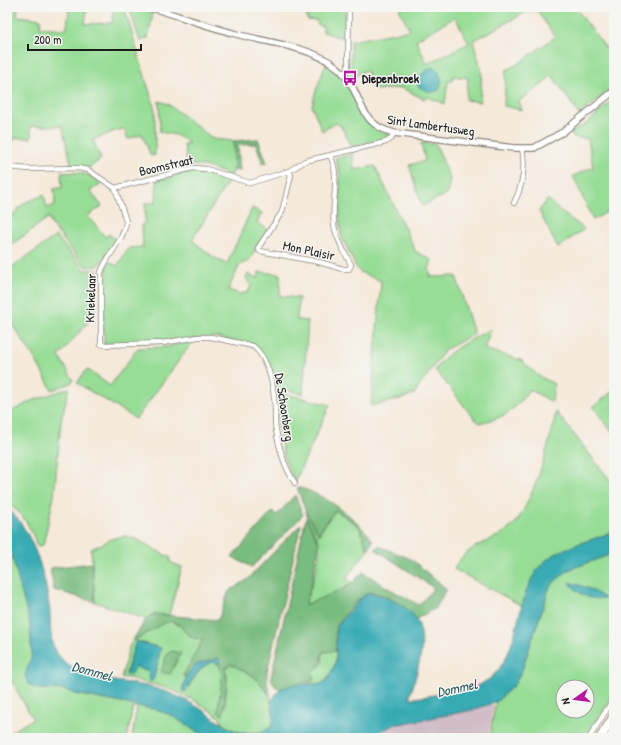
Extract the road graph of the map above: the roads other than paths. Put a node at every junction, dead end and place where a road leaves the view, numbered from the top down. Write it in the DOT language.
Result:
graph roads {
  1 [pos="150,7"];
  2 [pos="348,7"];
  3 [pos="345,75"];
  4 [pos="614,90"];
  5 [pos="394,133"];
  6 [pos="522,148"];
  7 [pos="330,155"];
  8 [pos="7,167"];
  9 [pos="290,171"];
  10 [pos="115,188"];
  11 [pos="514,203"];
  12 [pos="101,344"];
  13 [pos="295,483"];
  14 [pos="614,698"];
  15 [pos="614,716"];
  16 [pos="614,732"];
  17 [pos="589,738"];
  18 [pos="600,738"];
  19 [pos="610,738"];
  1 -- 3 [label="street, Sint Lambertusweg"];
  2 -- 3 [label="street"];
  3 -- 5 [label="street, Sint Lambertusweg"];
  4 -- 6 [label="street, Sint Lambertusweg"];
  5 -- 6 [label="street, Sint Lambertusweg"];
  5 -- 7 [label="street, Boomstraat"];
  6 -- 11 [label="street"];
  7 -- 9 [label="street, Boomstraat"];
  7 -- 9 [label="street, Mon Plaisir"];
  8 -- 10 [label="street"];
  9 -- 10 [label="street, Boomstraat"];
  10 -- 12 [label="street, Kriekelaar"];
  12 -- 13 [label="street, De Schoonberg"];
  14 -- 17 [label="street"];
  15 -- 18 [label="highway"];
  16 -- 19 [label="highway"];
}
